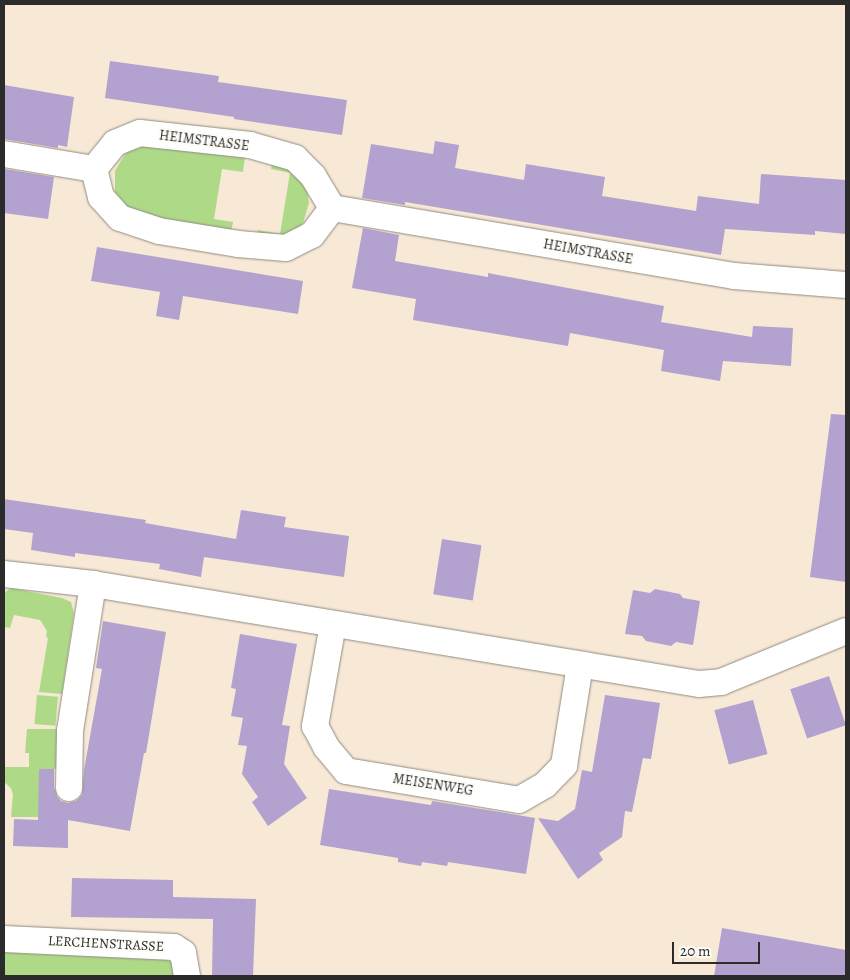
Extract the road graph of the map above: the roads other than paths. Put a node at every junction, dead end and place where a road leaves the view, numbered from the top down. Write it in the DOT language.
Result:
graph roads {
  1 [pos="4,154"];
  2 [pos="94,169"];
  3 [pos="332,208"];
  4 [pos="846,285"];
  5 [pos="4,574"];
  6 [pos="93,584"];
  7 [pos="333,624"];
  8 [pos="846,631"];
  9 [pos="580,665"];
  10 [pos="69,788"];
  11 [pos="4,939"];
  12 [pos="187,976"];
  1 -- 2 [label="street"];
  2 -- 3 [label="street, HEIMSTRASSE"];
  2 -- 3 [label="street"];
  3 -- 4 [label="street, HEIMSTRASSE"];
  5 -- 6 [label="street"];
  6 -- 7 [label="street"];
  6 -- 10 [label="street"];
  7 -- 9 [label="street"];
  7 -- 9 [label="street, MEISENWEG"];
  8 -- 9 [label="street"];
  11 -- 12 [label="street, LERCHENSTRASSE"];
}
